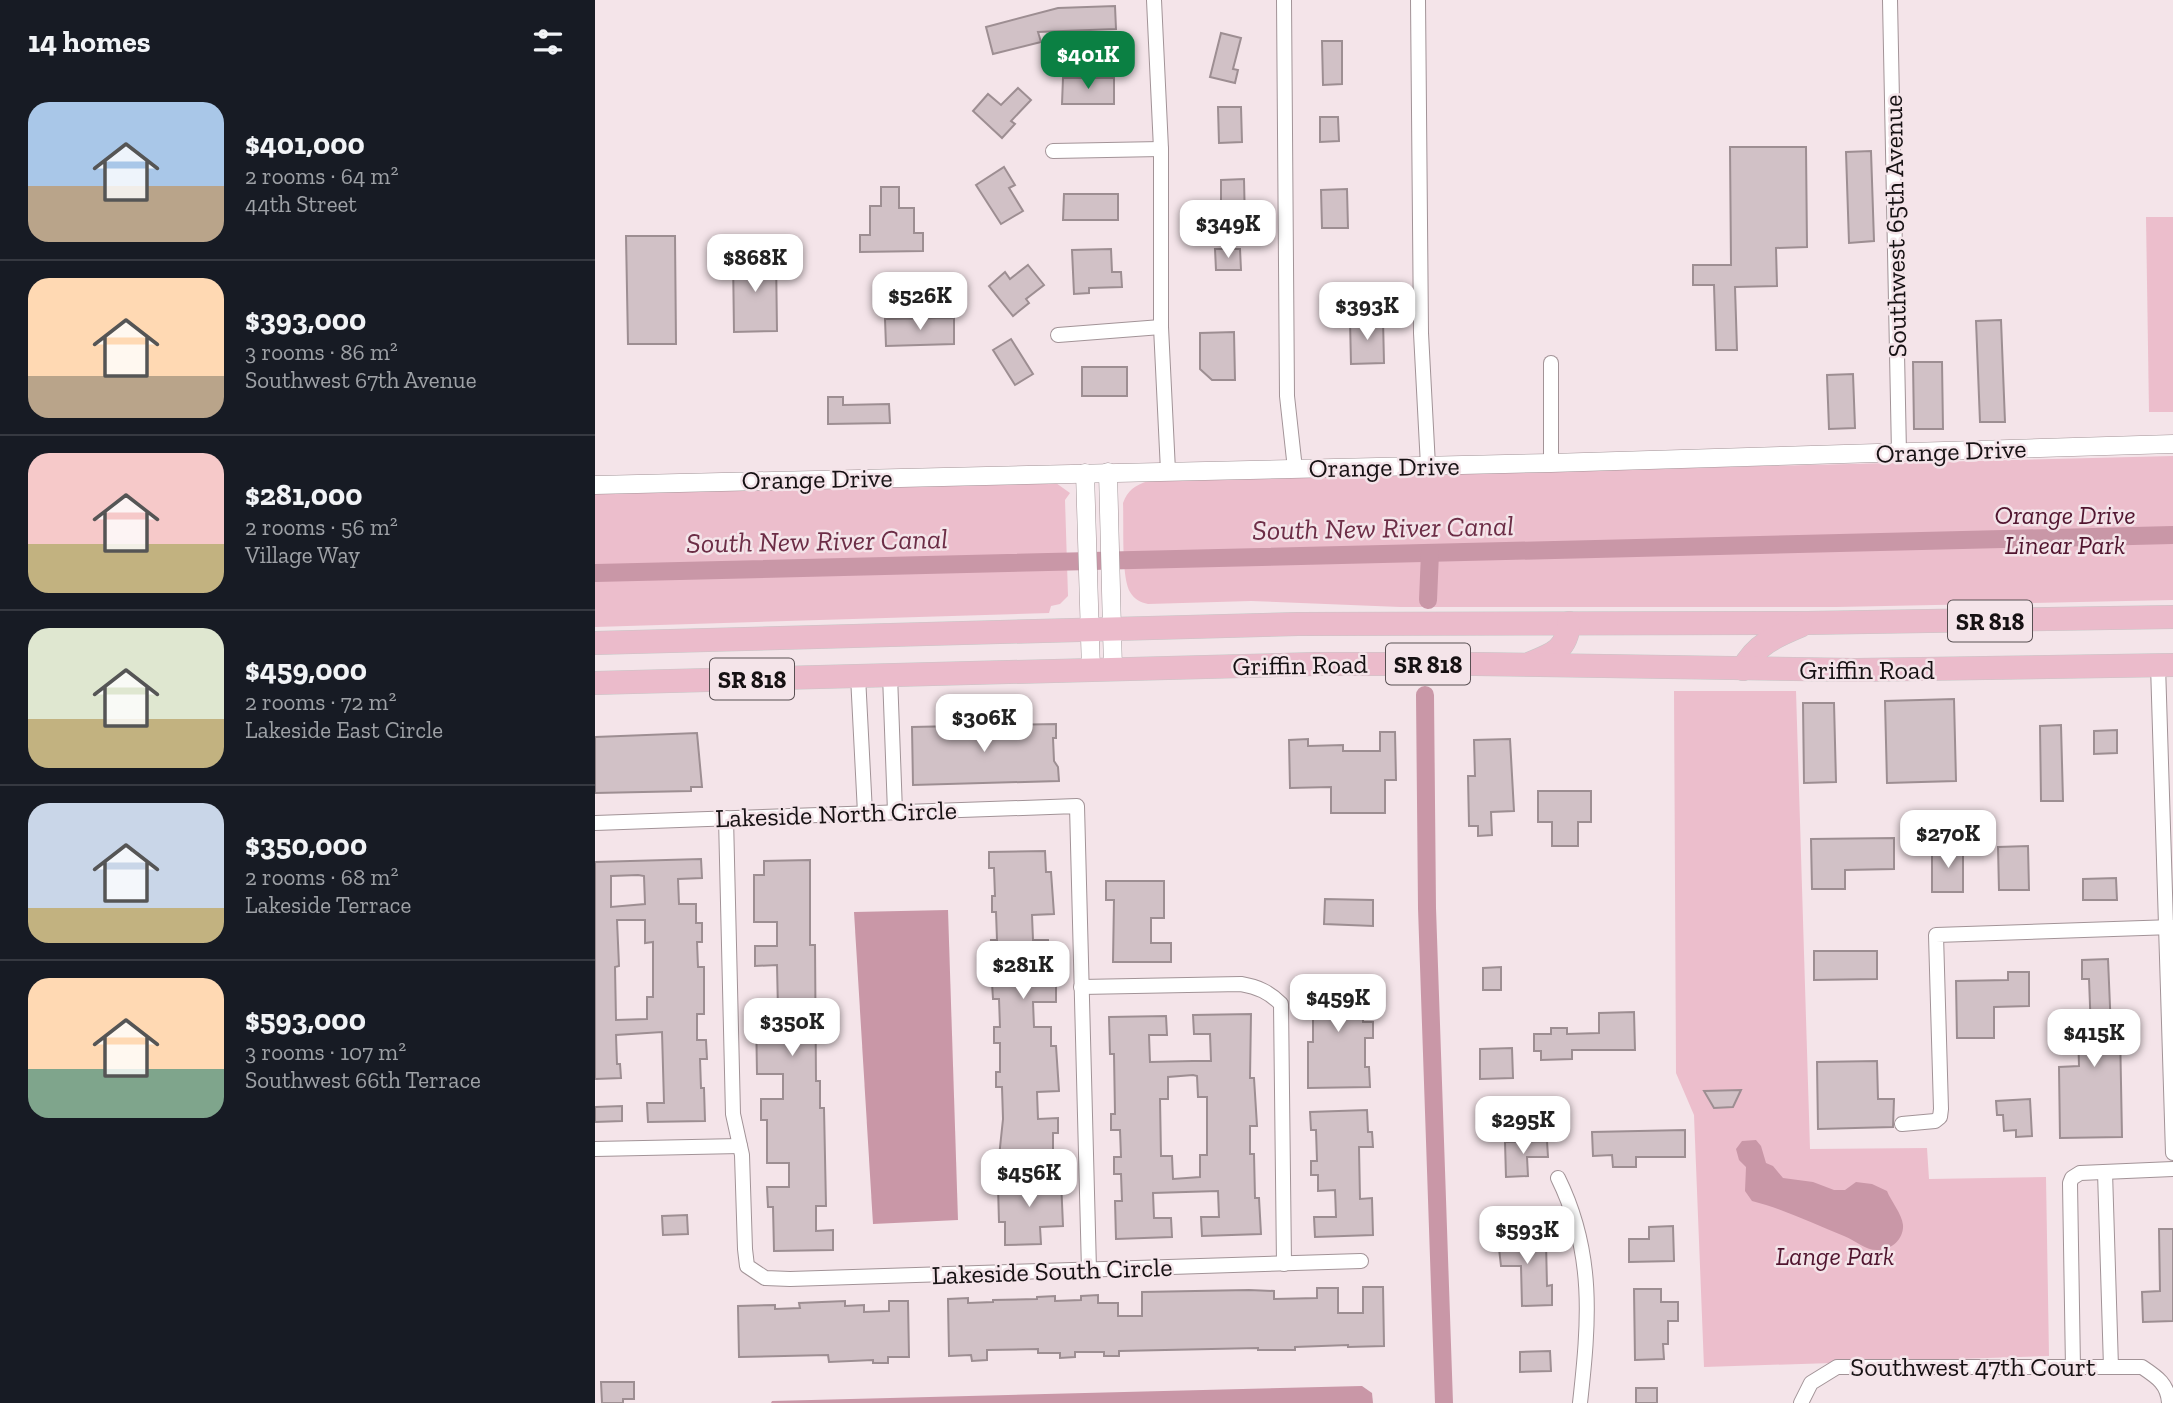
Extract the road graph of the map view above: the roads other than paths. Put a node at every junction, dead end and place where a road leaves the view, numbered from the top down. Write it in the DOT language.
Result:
graph roads {
  1 [pos="1154,0"];
  2 [pos="1284,0"];
  3 [pos="1418,0"];
  4 [pos="1890,0"];
  5 [pos="1161,149"];
  6 [pos="1053,151"];
  7 [pos="1161,327"];
  8 [pos="1058,335"];
  9 [pos="1551,363"];
  10 [pos="2173,444"];
  11 [pos="1899,453"];
  12 [pos="1551,463"];
  13 [pos="1429,466"];
  14 [pos="1295,469"];
  15 [pos="1168,471"];
  16 [pos="1085,472"];
  17 [pos="1108,472"];
  18 [pos="595,485"];
  19 [pos="2173,617"];
  20 [pos="1569,623"];
  21 [pos="1807,623"];
  22 [pos="1101,630"];
  23 [pos="595,643"];
  24 [pos="1525,665"];
  25 [pos="2166,665"];
  26 [pos="1743,669"];
  27 [pos="1102,670"];
  28 [pos="890,675"];
  29 [pos="858,676"];
  30 [pos="595,683"];
  31 [pos="895,812"];
  32 [pos="865,813"];
  33 [pos="726,818"];
  34 [pos="595,823"];
  35 [pos="2169,927"];
  36 [pos="1081,987"];
  37 [pos="1902,1124"];
  38 [pos="740,1146"];
  39 [pos="595,1149"];
  40 [pos="2173,1153"];
  41 [pos="2173,1169"];
  42 [pos="2105,1172"];
  43 [pos="1558,1178"];
  44 [pos="1361,1261"];
  45 [pos="1284,1264"];
  46 [pos="1089,1270"];
  47 [pos="2111,1367"];
  48 [pos="2073,1368"];
  49 [pos="1580,1403"];
  50 [pos="1801,1403"];
  51 [pos="2169,1403"];
  1 -- 5 [label="street"];
  2 -- 14 [label="street"];
  3 -- 13 [label="street"];
  4 -- 11 [label="street, Southwest 65th Avenue"];
  5 -- 6 [label="street"];
  5 -- 7 [label="street"];
  7 -- 8 [label="street"];
  7 -- 15 [label="street"];
  9 -- 12 [label="street"];
  10 -- 11 [label="street, Orange Drive"];
  11 -- 12 [label="street, Orange Drive"];
  12 -- 13 [label="street, Orange Drive"];
  13 -- 14 [label="street, Orange Drive"];
  14 -- 15 [label="street, Orange Drive"];
  15 -- 17 [label="street, Orange Drive"];
  16 -- 17 [label="street, Orange Drive"];
  16 -- 18 [label="street, Orange Drive"];
  16 -- 22 [label="street"];
  17 -- 22 [label="street"];
  19 -- 21 [label="main road, Griffin Road / SR 818"];
  20 -- 21 [label="main road, Griffin Road / SR 818"];
  20 -- 22 [label="main road, Griffin Road / SR 818"];
  20 -- 24 [label="main road"];
  21 -- 26 [label="main road"];
  22 -- 23 [label="main road, Griffin Road / SR 818"];
  22 -- 27 [label="street"];
  24 -- 26 [label="main road, Griffin Road / SR 818"];
  24 -- 27 [label="main road, Griffin Road / SR 818"];
  25 -- 26 [label="main road, Griffin Road / SR 818"];
  25 -- 35 [label="street"];
  27 -- 28 [label="main road, Griffin Road / SR 818"];
  28 -- 29 [label="main road, Griffin Road / SR 818"];
  28 -- 31 [label="street"];
  29 -- 30 [label="main road, Griffin Road / SR 818"];
  29 -- 32 [label="street"];
  31 -- 32 [label="street, Lakeside North Circle"];
  31 -- 36 [label="street, Lakeside North Circle"];
  32 -- 33 [label="street, Lakeside North Circle"];
  33 -- 34 [label="street, Lakeside North Circle"];
  33 -- 38 [label="street"];
  35 -- 37 [label="street"];
  35 -- 40 [label="street"];
  36 -- 45 [label="street"];
  36 -- 46 [label="street"];
  38 -- 39 [label="street"];
  38 -- 46 [label="street, Lakeside South Circle"];
  41 -- 42 [label="street"];
  42 -- 47 [label="street"];
  42 -- 48 [label="street"];
  43 -- 49 [label="street"];
  44 -- 45 [label="street, Lakeside South Circle"];
  45 -- 46 [label="street, Lakeside South Circle"];
  47 -- 48 [label="street, Southwest 47th Court"];
  47 -- 51 [label="street, Southwest 47th Court"];
  48 -- 50 [label="street, Southwest 47th Court"];
}
